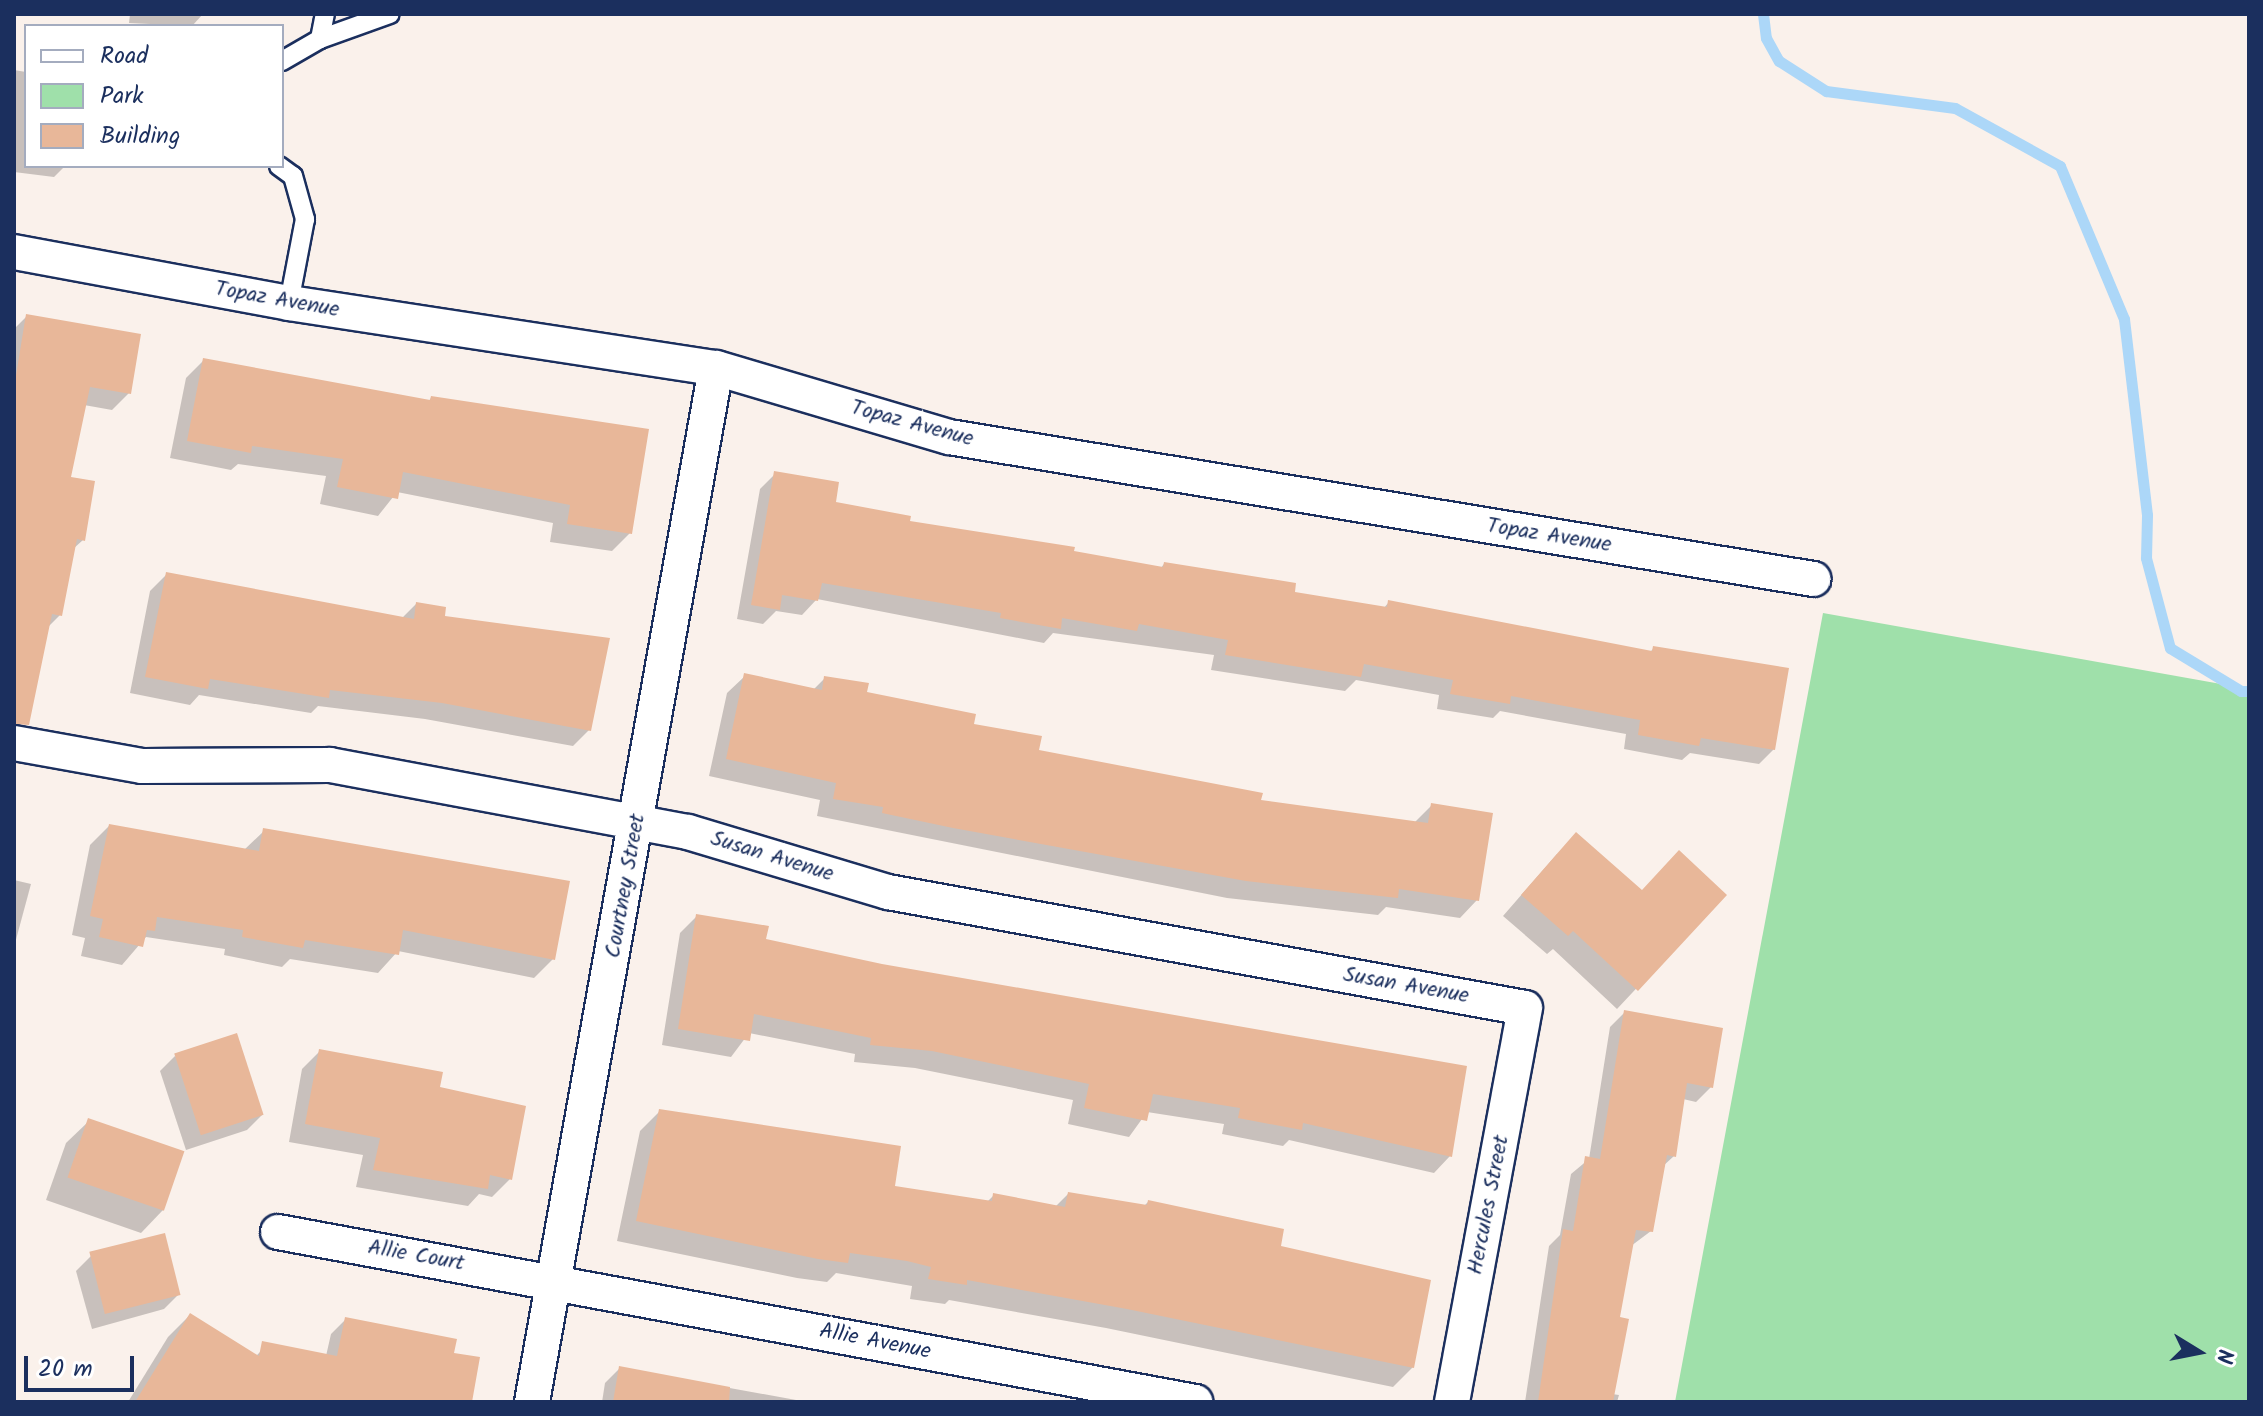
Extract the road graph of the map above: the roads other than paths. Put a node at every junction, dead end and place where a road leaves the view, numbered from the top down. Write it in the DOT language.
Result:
graph roads {
  1 [pos="325,14"];
  2 [pos="390,14"];
  3 [pos="320,39"];
  4 [pos="284,60"];
  5 [pos="282,168"];
  6 [pos="14,252"];
  7 [pos="289,303"];
  8 [pos="716,368"];
  9 [pos="1813,579"];
  10 [pos="14,743"];
  11 [pos="638,822"];
  12 [pos="1525,1008"];
  13 [pos="278,1232"];
  14 [pos="555,1282"];
  15 [pos="532,1402"];
  16 [pos="1195,1402"];
  17 [pos="1452,1402"];
  1 -- 3 [label="lane"];
  2 -- 3 [label="lane"];
  3 -- 4 [label="lane"];
  5 -- 7 [label="lane"];
  6 -- 7 [label="street, Topaz Avenue"];
  7 -- 8 [label="street, Topaz Avenue"];
  8 -- 9 [label="street, Topaz Avenue"];
  8 -- 11 [label="street, Courtney Street"];
  10 -- 11 [label="street, Susan Avenue"];
  11 -- 12 [label="street, Susan Avenue"];
  11 -- 14 [label="street, Courtney Street"];
  12 -- 17 [label="street, Hercules Street"];
  13 -- 14 [label="street, Allie Court"];
  14 -- 15 [label="street, Courtney Street"];
  14 -- 16 [label="street, Allie Avenue"];
}
